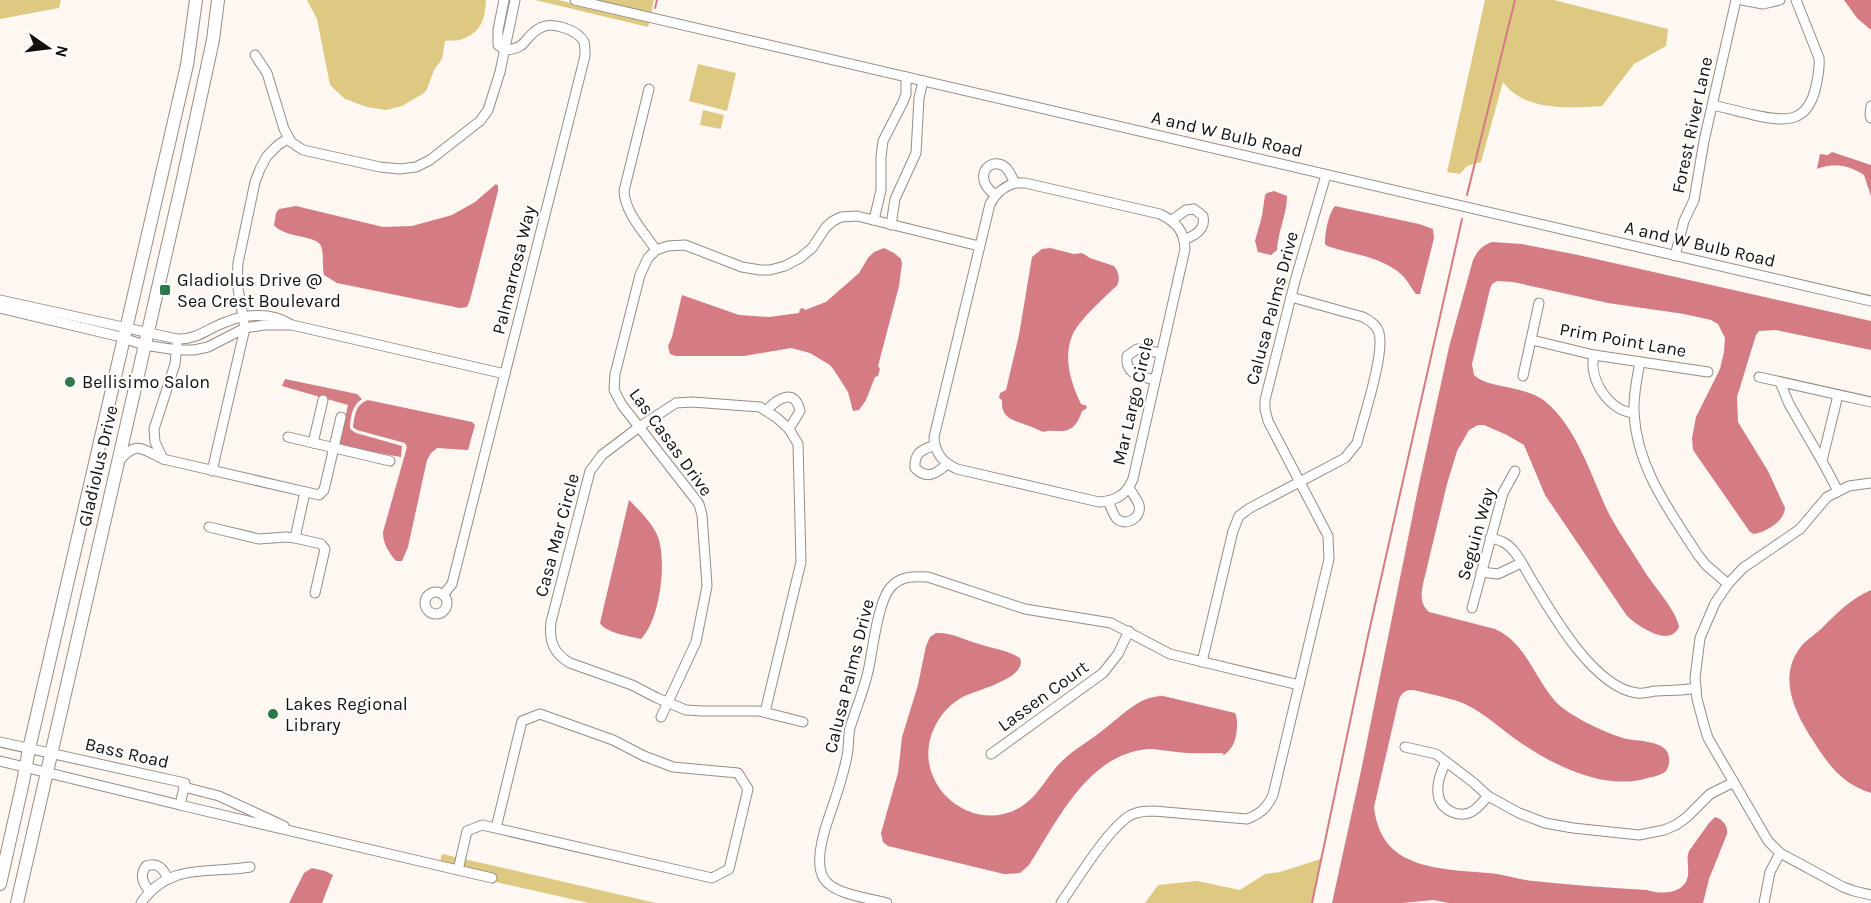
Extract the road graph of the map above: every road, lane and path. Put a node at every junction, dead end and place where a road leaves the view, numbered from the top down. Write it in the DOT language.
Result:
graph roads {
  1 [pos="196,0"];
  2 [pos="218,0"];
  3 [pos="504,0"];
  4 [pos="515,0"];
  5 [pos="575,0"];
  6 [pos="1736,0"];
  7 [pos="1742,0"];
  8 [pos="1779,0"];
  9 [pos="1796,0"];
  10 [pos="505,50"];
  11 [pos="255,55"];
  12 [pos="906,77"];
  13 [pos="923,81"];
  14 [pos="649,89"];
  15 [pos="1713,105"];
  16 [pos="1871,106"];
  17 [pos="1871,118"];
  18 [pos="289,138"];
  19 [pos="1326,175"];
  20 [pos="1015,183"];
  21 [pos="995,195"];
  22 [pos="874,220"];
  23 [pos="1172,220"];
  24 [pos="891,225"];
  25 [pos="1185,240"];
  26 [pos="979,246"];
  27 [pos="657,250"];
  28 [pos="1675,256"];
  29 [pos="1291,297"];
  30 [pos="0,300"];
  31 [pos="1871,301"];
  32 [pos="1539,303"];
  33 [pos="0,308"];
  34 [pos="242,317"];
  35 [pos="292,325"];
  36 [pos="245,328"];
  37 [pos="147,332"];
  38 [pos="126,334"];
  39 [pos="177,339"];
  40 [pos="1532,340"];
  41 [pos="144,345"];
  42 [pos="177,350"];
  43 [pos="1161,353"];
  44 [pos="1594,355"];
  45 [pos="1641,362"];
  46 [pos="1708,372"];
  47 [pos="505,374"];
  48 [pos="1523,376"];
  49 [pos="1758,377"];
  50 [pos="1155,380"];
  51 [pos="1780,382"];
  52 [pos="1838,395"];
  53 [pos="323,400"];
  54 [pos="1871,402"];
  55 [pos="767,410"];
  56 [pos="1634,412"];
  57 [pos="341,417"];
  58 [pos="639,427"];
  59 [pos="789,429"];
  60 [pos="288,437"];
  61 [pos="313,443"];
  62 [pos="935,444"];
  63 [pos="334,447"];
  64 [pos="163,459"];
  65 [pos="390,461"];
  66 [pos="1822,461"];
  67 [pos="117,463"];
  68 [pos="947,464"];
  69 [pos="212,471"];
  70 [pos="1515,471"];
  71 [pos="1300,483"];
  72 [pos="1871,483"];
  73 [pos="1129,488"];
  74 [pos="1838,491"];
  75 [pos="304,492"];
  76 [pos="1108,501"];
  77 [pos="209,527"];
  78 [pos="295,538"];
  79 [pos="1490,538"];
  80 [pos="1521,563"];
  81 [pos="1481,572"];
  82 [pos="1728,584"];
  83 [pos="315,593"];
  84 [pos="443,595"];
  85 [pos="1472,608"];
  86 [pos="1129,631"];
  87 [pos="1202,662"];
  88 [pos="1299,685"];
  89 [pos="1696,688"];
  90 [pos="668,702"];
  91 [pos="765,712"];
  92 [pos="661,717"];
  93 [pos="803,722"];
  94 [pos="0,742"];
  95 [pos="1405,747"];
  96 [pos="29,749"];
  97 [pos="51,753"];
  98 [pos="991,754"];
  99 [pos="0,761"];
  100 [pos="1446,762"];
  101 [pos="26,767"];
  102 [pos="46,771"];
  103 [pos="1734,782"];
  104 [pos="184,787"];
  105 [pos="1488,796"];
  106 [pos="180,805"];
  107 [pos="496,828"];
  108 [pos="300,833"];
  109 [pos="1780,853"];
  110 [pos="250,867"];
  111 [pos="458,870"];
  112 [pos="492,878"];
  113 [pos="168,879"];
  114 [pos="0,884"];
  115 [pos="150,892"];
  116 [pos="1871,895"];
  117 [pos="17,903"];
  118 [pos="141,903"];
  119 [pos="887,903"];
  120 [pos="1061,903"];
  121 [pos="1764,903"];
  1 -- 38 [label="main road, Gladiolus Drive"];
  2 -- 37 [label="main road, Gladiolus Drive"];
  3 -- 10 [label="street"];
  4 -- 10 [label="street"];
  5 -- 12 [label="street, A and W Bulb Road"];
  6 -- 15 [label="street, Forest River Lane"];
  7 -- 8 [label="street"];
  9 -- 15 [label="street"];
  10 -- 18 [label="street"];
  10 -- 47 [label="street, Palmarrosa Way"];
  11 -- 18 [label="street"];
  12 -- 13 [label="street, A and W Bulb Road"];
  12 -- 22 [label="street"];
  13 -- 19 [label="street, A and W Bulb Road"];
  13 -- 24 [label="street"];
  14 -- 27 [label="street"];
  15 -- 28 [label="street, Forest River Lane"];
  16 -- 17 [label="street"];
  18 -- 34 [label="street"];
  19 -- 28 [label="street, A and W Bulb Road"];
  19 -- 29 [label="street, Calusa Palms Drive"];
  20 -- 21 [label="street"];
  20 -- 21 [label="street"];
  20 -- 23 [label="street"];
  21 -- 26 [label="street"];
  22 -- 24 [label="street"];
  22 -- 27 [label="street"];
  23 -- 25 [label="street"];
  23 -- 25 [label="street"];
  24 -- 26 [label="street"];
  25 -- 43 [label="street, Mar Largo Circle"];
  26 -- 62 [label="street"];
  27 -- 58 [label="street, Las Casas Drive"];
  28 -- 31 [label="street, A and W Bulb Road"];
  29 -- 71 [label="street, Calusa Palms Drive"];
  29 -- 71 [label="street"];
  30 -- 38 [label="street"];
  32 -- 40 [label="street"];
  33 -- 38 [label="street"];
  34 -- 35 [label="street"];
  34 -- 36 [label="street"];
  34 -- 39 [label="street"];
  35 -- 36 [label="street"];
  35 -- 47 [label="street"];
  36 -- 42 [label="street"];
  36 -- 69 [label="street"];
  37 -- 38 [label="street"];
  37 -- 39 [label="street"];
  37 -- 41 [label="main road, Gladiolus Drive"];
  38 -- 41 [label="street"];
  38 -- 96 [label="main road, Gladiolus Drive"];
  39 -- 42 [label="street"];
  40 -- 44 [label="street, Prim Point Lane"];
  40 -- 48 [label="street"];
  41 -- 42 [label="street"];
  41 -- 67 [label="main road, Gladiolus Drive"];
  42 -- 64 [label="street"];
  43 -- 50 [label="street, Mar Largo Circle"];
  43 -- 50 [label="street"];
  44 -- 45 [label="street, Prim Point Lane"];
  44 -- 56 [label="street"];
  45 -- 46 [label="street, Prim Point Lane"];
  45 -- 56 [label="street"];
  47 -- 84 [label="street, Palmarrosa Way"];
  49 -- 51 [label="street"];
  50 -- 73 [label="street, Mar Largo Circle"];
  51 -- 52 [label="street"];
  51 -- 66 [label="street"];
  52 -- 54 [label="street"];
  52 -- 66 [label="street"];
  53 -- 61 [label="street"];
  55 -- 58 [label="street, Casa Mar Circle"];
  55 -- 59 [label="street"];
  55 -- 59 [label="street"];
  56 -- 82 [label="street"];
  57 -- 63 [label="street"];
  58 -- 90 [label="street, Las Casas Drive"];
  58 -- 90 [label="street, Casa Mar Circle"];
  59 -- 91 [label="street"];
  60 -- 61 [label="street"];
  61 -- 63 [label="street"];
  62 -- 68 [label="street"];
  62 -- 68 [label="street"];
  63 -- 65 [label="street"];
  63 -- 75 [label="street"];
  64 -- 67 [label="street"];
  64 -- 69 [label="street"];
  66 -- 74 [label="street"];
  67 -- 97 [label="main road, Gladiolus Drive"];
  68 -- 76 [label="street"];
  69 -- 75 [label="street"];
  70 -- 79 [label="street, Seguin Way"];
  71 -- 87 [label="street"];
  71 -- 88 [label="street, Calusa Palms Drive"];
  72 -- 74 [label="street"];
  73 -- 76 [label="street, Mar Largo Circle"];
  73 -- 76 [label="street"];
  74 -- 82 [label="street"];
  75 -- 78 [label="street"];
  77 -- 78 [label="street"];
  78 -- 83 [label="street"];
  79 -- 80 [label="street"];
  79 -- 81 [label="street, Seguin Way"];
  80 -- 81 [label="street"];
  80 -- 89 [label="street"];
  81 -- 85 [label="street, Seguin Way"];
  82 -- 89 [label="street"];
  86 -- 87 [label="street, Calusa Palms Drive"];
  86 -- 98 [label="street, Lassen Court"];
  86 -- 119 [label="street, Calusa Palms Drive"];
  87 -- 88 [label="street, Calusa Palms Drive"];
  88 -- 120 [label="street, Calusa Palms Drive"];
  89 -- 103 [label="street"];
  90 -- 91 [label="street, Casa Mar Circle"];
  90 -- 92 [label="street, Las Casas Drive"];
  91 -- 93 [label="street, Casa Mar Circle"];
  94 -- 96 [label="street, Bass Road"];
  95 -- 100 [label="street"];
  96 -- 97 [label="street, Bass Road"];
  96 -- 101 [label="main road, Gladiolus Drive"];
  97 -- 102 [label="main road, Gladiolus Drive"];
  97 -- 104 [label="street, Bass Road"];
  99 -- 101 [label="street, Bass Road"];
  100 -- 105 [label="street"];
  100 -- 105 [label="street"];
  101 -- 102 [label="street, Bass Road"];
  101 -- 114 [label="main road, Gladiolus Drive"];
  102 -- 106 [label="street, Bass Road"];
  102 -- 117 [label="main road, Gladiolus Drive"];
  103 -- 105 [label="street"];
  103 -- 109 [label="street"];
  104 -- 106 [label="street, Bass Road"];
  104 -- 108 [label="street"];
  106 -- 108 [label="street"];
  107 -- 107 [label="street"];
  107 -- 111 [label="street"];
  108 -- 111 [label="street"];
  109 -- 116 [label="street"];
  109 -- 121 [label="street"];
  110 -- 113 [label="street"];
  111 -- 112 [label="street"];
  113 -- 115 [label="street"];
  113 -- 115 [label="street"];
  115 -- 118 [label="street"];
}
